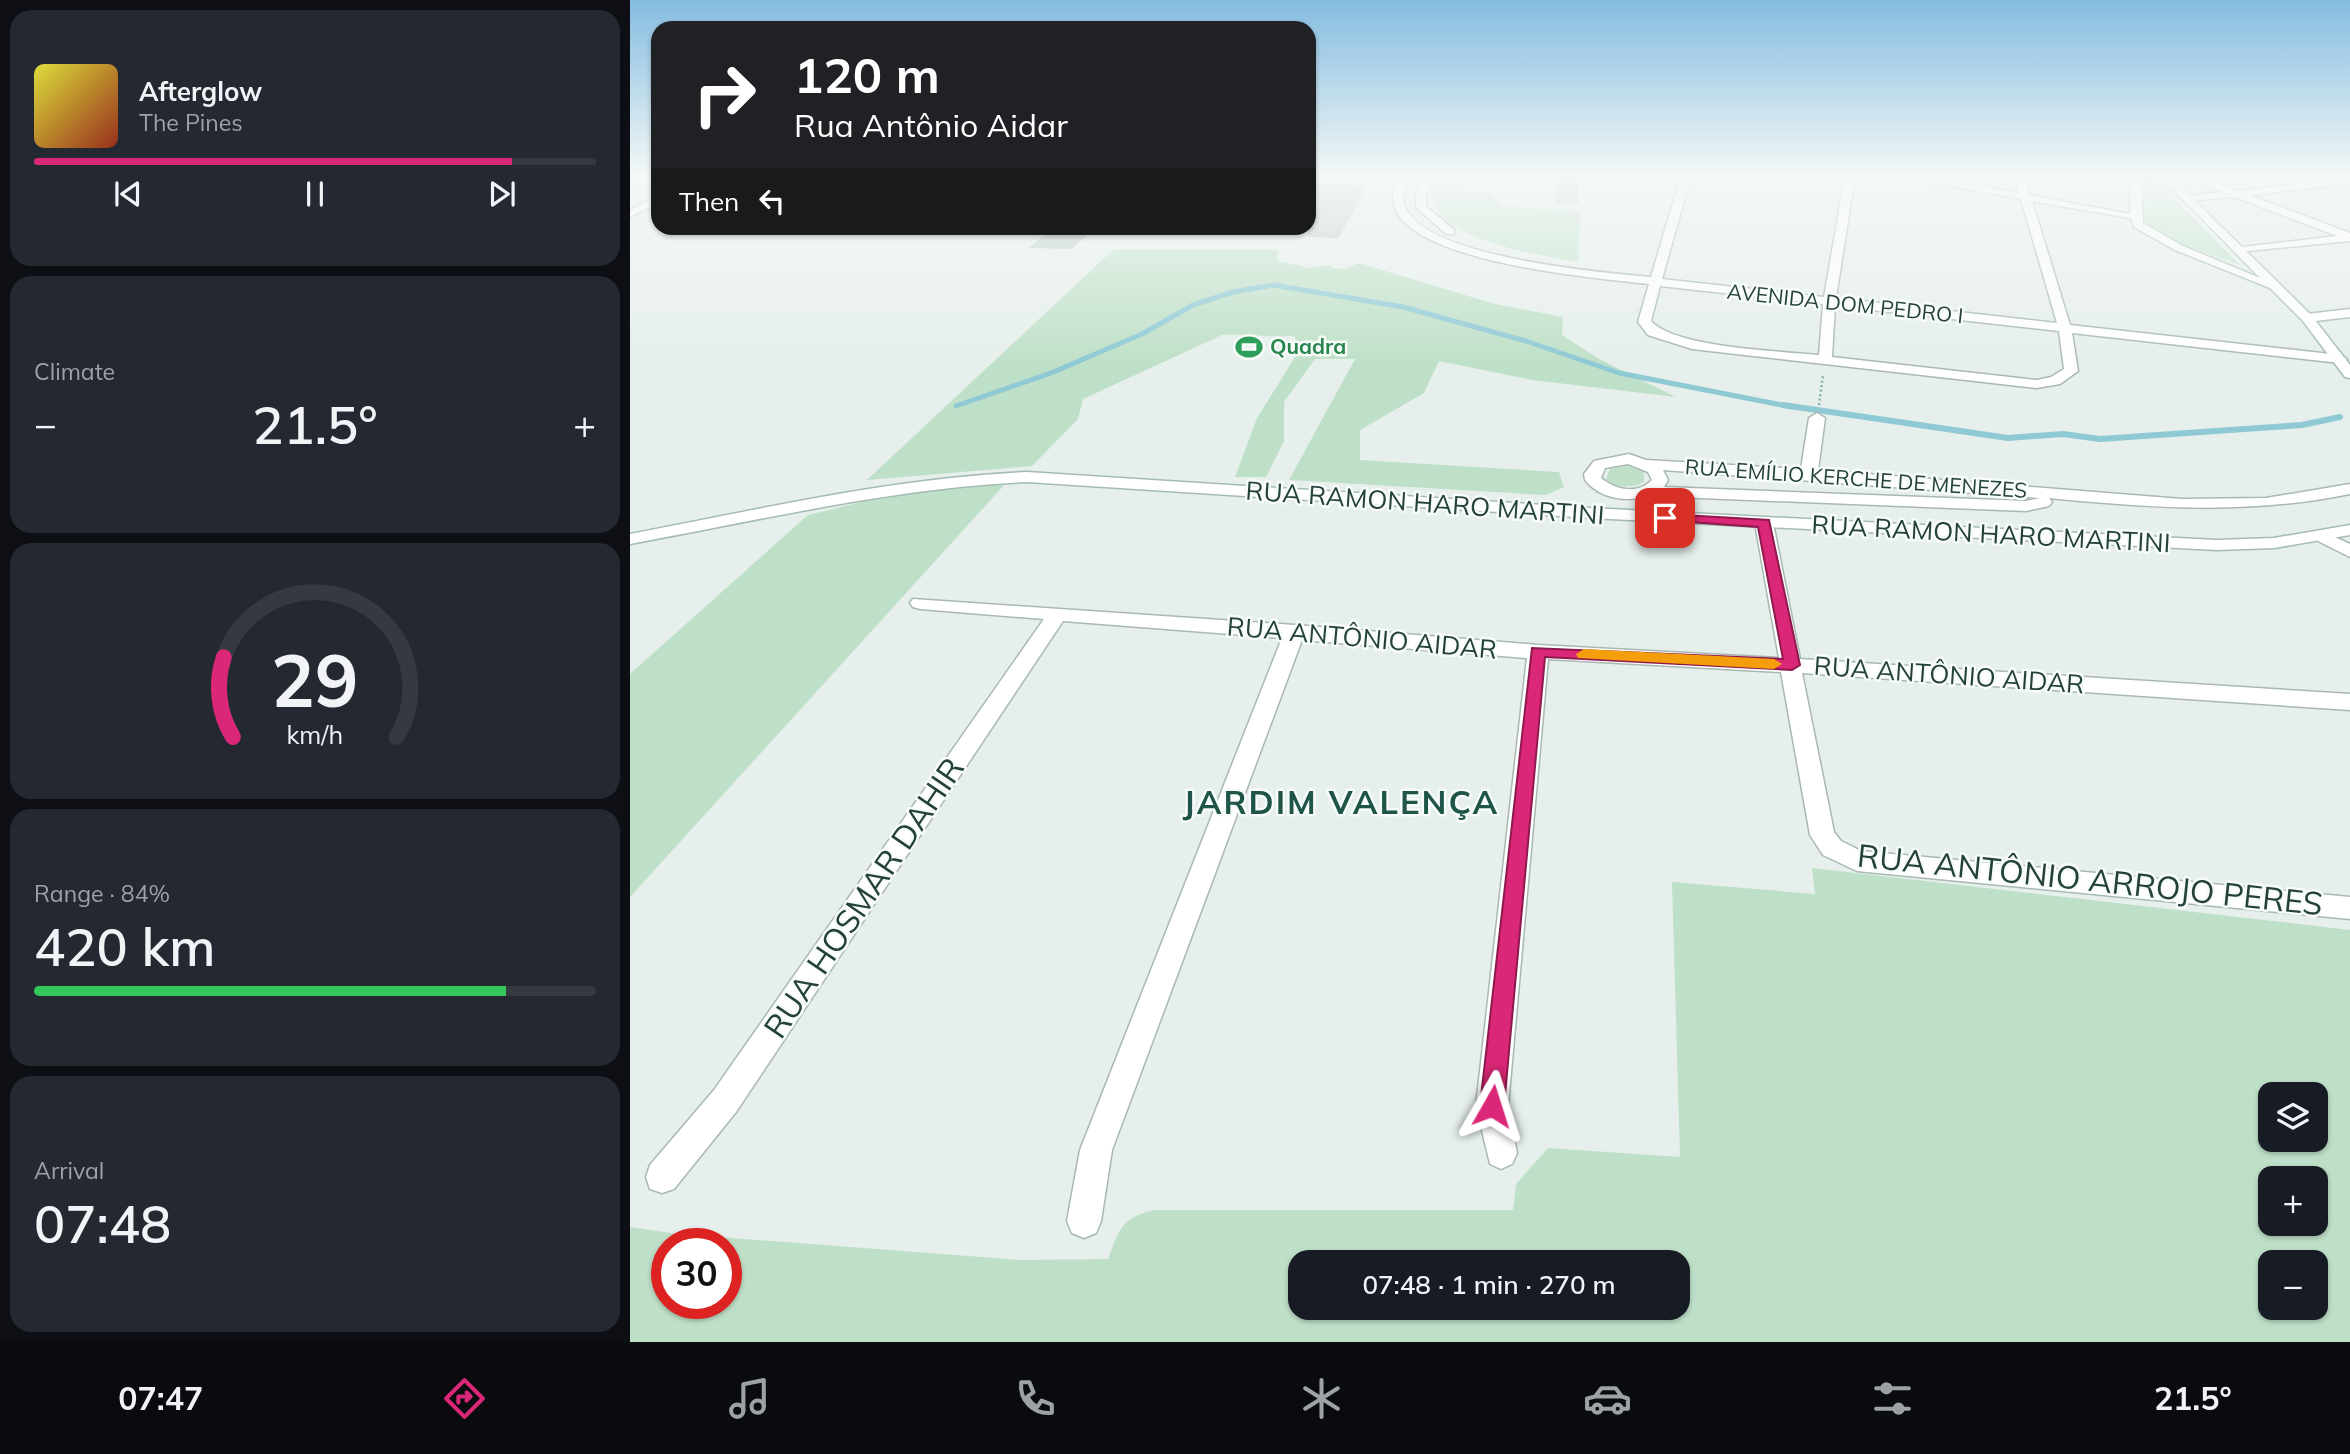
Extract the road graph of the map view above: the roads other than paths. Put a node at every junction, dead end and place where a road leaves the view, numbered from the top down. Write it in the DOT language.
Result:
graph roads {
  1 [pos="1439,239"];
  2 [pos="1467,239"];
  3 [pos="1667,239"];
  4 [pos="1839,239"];
  5 [pos="2037,239"];
  6 [pos="2163,239"];
  7 [pos="2230,239"];
  8 [pos="2336,239"];
  9 [pos="2242,250"];
  10 [pos="2223,265"];
  11 [pos="2256,265"];
  12 [pos="1655,279"];
  13 [pos="2282,292"];
  14 [pos="1829,298"];
  15 [pos="2350,313"];
  16 [pos="2307,318"];
  17 [pos="2063,323"];
  18 [pos="2336,354"];
  19 [pos="1825,360"];
  20 [pos="2350,374"];
  21 [pos="1817,418"];
  22 [pos="1648,464"];
  23 [pos="1809,473"];
  24 [pos="2350,489"];
  25 [pos="1650,491"];
  26 [pos="2064,497"];
  27 [pos="1764,523"];
  28 [pos="2350,530"];
  29 [pos="2325,537"];
  30 [pos="630,539"];
  31 [pos="2350,552"];
  32 [pos="920,603"];
  33 [pos="1058,614"];
  34 [pos="1295,631"];
  35 [pos="1538,652"];
  36 [pos="1792,665"];
  37 [pos="2350,702"];
  38 [pos="2350,908"];
  39 [pos="1501,1153"];
  40 [pos="662,1177"];
  41 [pos="1084,1220"];
  1 -- 12 [label="street, AVENIDA DOM PEDRO I"];
  2 -- 12 [label="street, AVENIDA DOM PEDRO I"];
  3 -- 12 [label="street"];
  4 -- 14 [label="street"];
  5 -- 17 [label="street"];
  6 -- 10 [label="street"];
  7 -- 9 [label="street"];
  8 -- 9 [label="street"];
  9 -- 11 [label="street"];
  10 -- 11 [label="street"];
  10 -- 13 [label="street"];
  11 -- 13 [label="street"];
  12 -- 14 [label="street, AVENIDA DOM PEDRO I"];
  12 -- 19 [label="street"];
  13 -- 16 [label="street"];
  14 -- 17 [label="street, AVENIDA DOM PEDRO I"];
  14 -- 19 [label="street"];
  15 -- 16 [label="street"];
  16 -- 18 [label="street"];
  17 -- 18 [label="street, AVENIDA DOM PEDRO I"];
  17 -- 19 [label="street"];
  18 -- 20 [label="street"];
  21 -- 23 [label="street"];
  22 -- 23 [label="street, RUA EMÍLIO KERCHE DE MENEZES"];
  22 -- 25 [label="street"];
  22 -- 25 [label="street, RUA EMÍLIO KERCHE DE MENEZES"];
  23 -- 26 [label="street, RUA EMÍLIO KERCHE DE MENEZES"];
  24 -- 26 [label="street, RUA EMÍLIO KERCHE DE MENEZES"];
  25 -- 26 [label="street, RUA EMÍLIO KERCHE DE MENEZES"];
  27 -- 29 [label="street, RUA RAMON HARO MARTINI"];
  27 -- 30 [label="street, RUA RAMON HARO MARTINI"];
  27 -- 36 [label="street"];
  28 -- 29 [label="street, RUA RAMON HARO MARTINI"];
  29 -- 31 [label="street"];
  32 -- 33 [label="street, RUA ANTÔNIO AIDAR"];
  33 -- 34 [label="street, RUA ANTÔNIO AIDAR"];
  33 -- 40 [label="street, RUA HOSMAR DAHIR"];
  34 -- 35 [label="street, RUA ANTÔNIO AIDAR"];
  34 -- 41 [label="street"];
  35 -- 36 [label="street, RUA ANTÔNIO AIDAR"];
  35 -- 39 [label="street"];
  36 -- 37 [label="street, RUA ANTÔNIO AIDAR"];
  36 -- 38 [label="street, RUA ANTÔNIO ARROJO PERES"];
}
